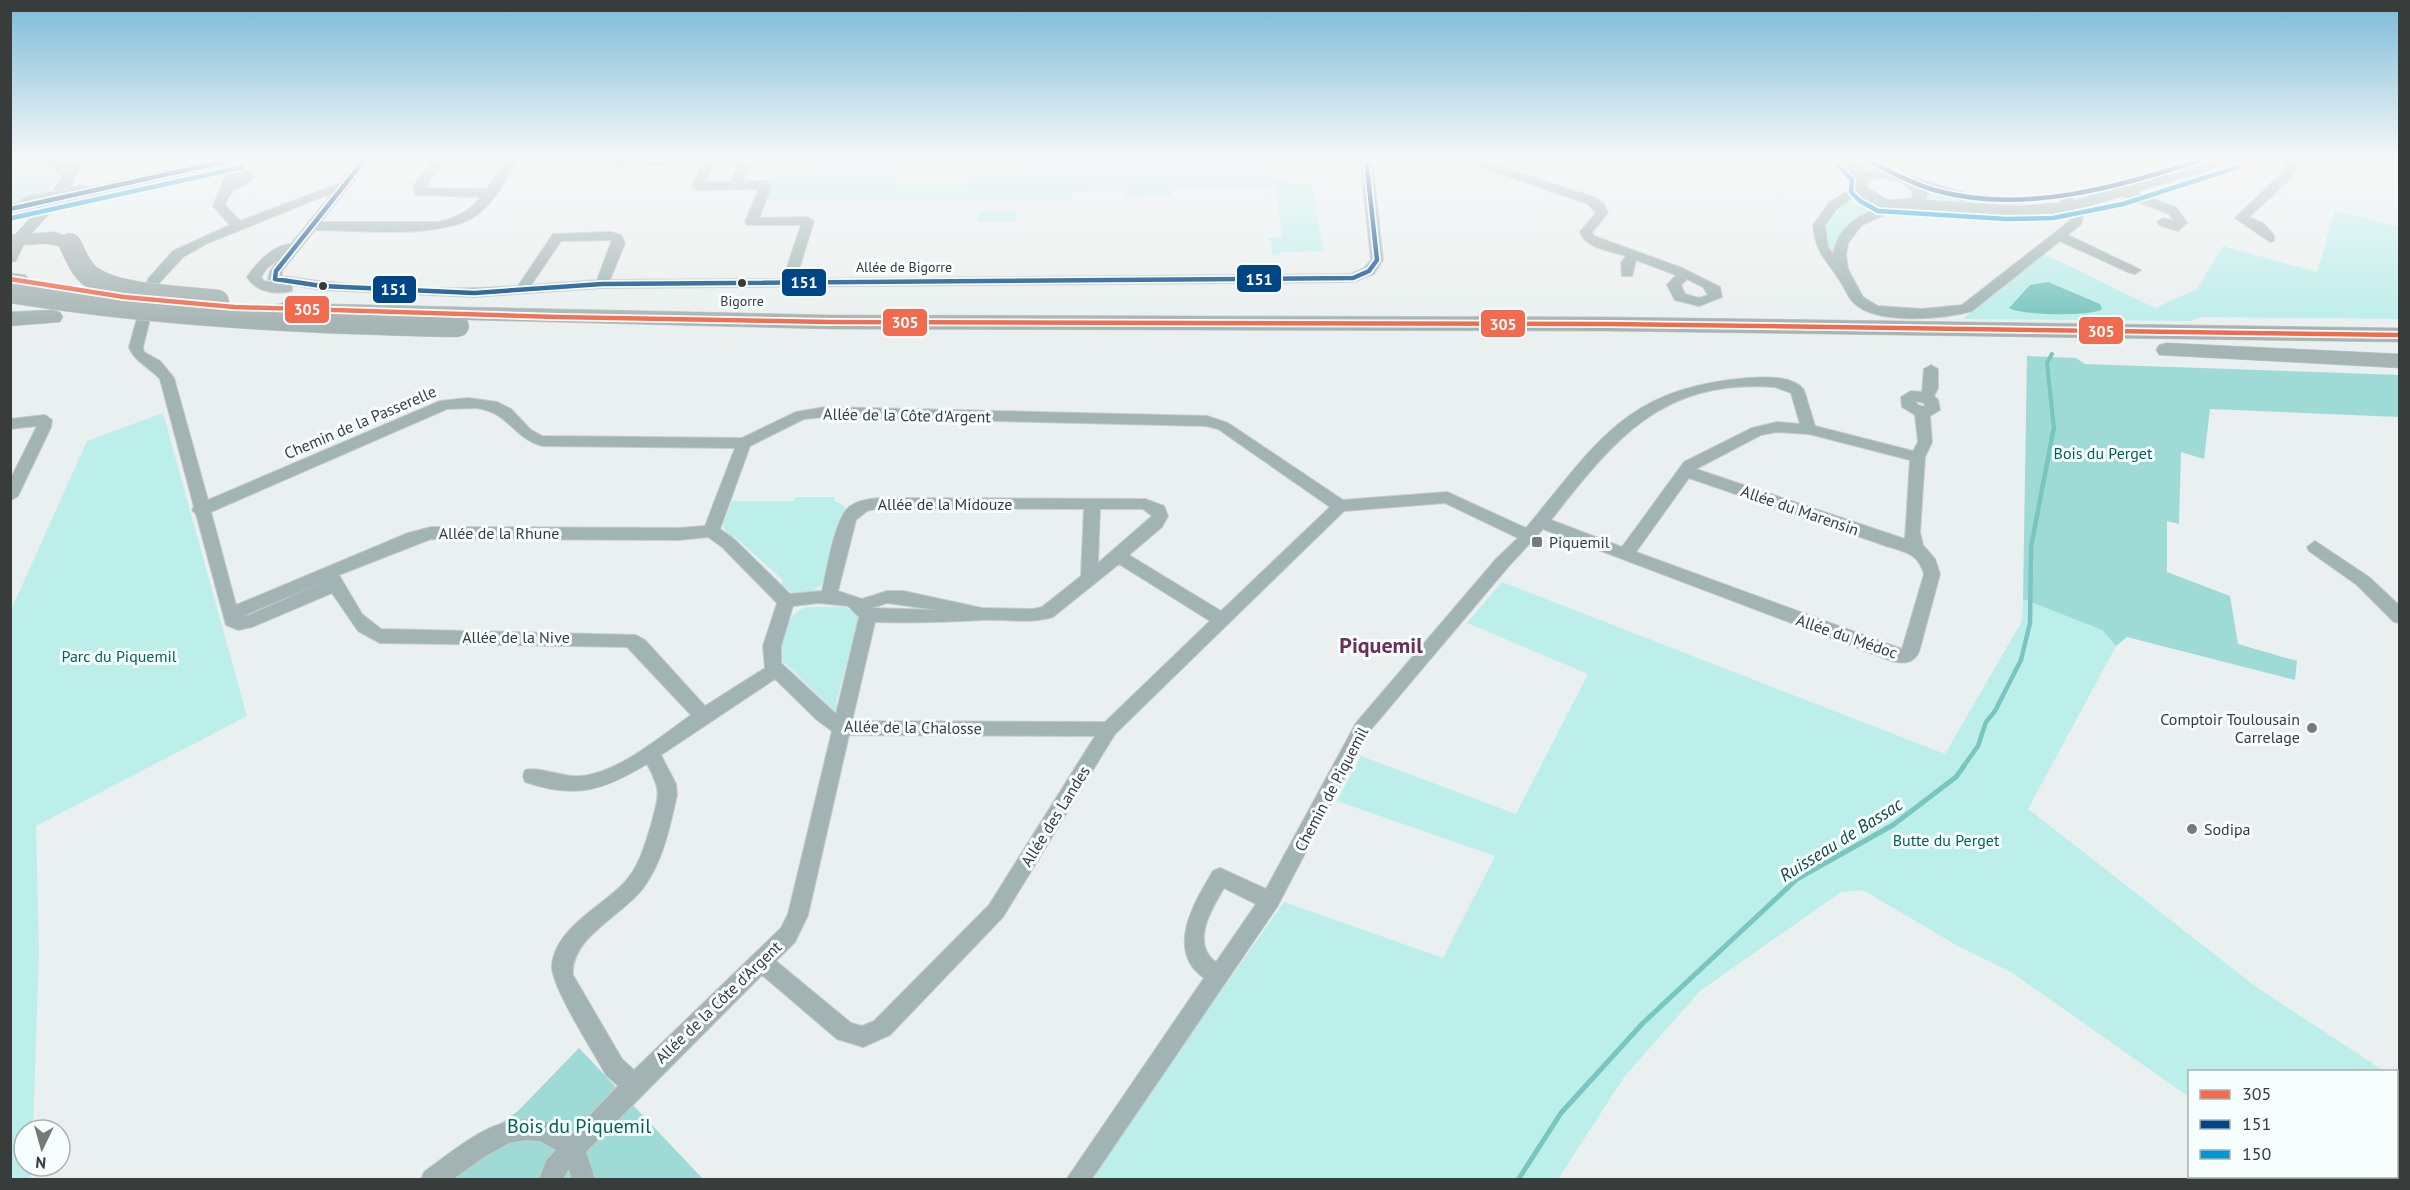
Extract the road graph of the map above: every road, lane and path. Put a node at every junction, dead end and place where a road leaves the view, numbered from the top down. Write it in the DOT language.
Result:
graph roads {
  1 [pos="32,214"];
  2 [pos="34,214"];
  3 [pos="39,214"];
  4 [pos="226,214"];
  5 [pos="269,214"];
  6 [pos="321,214"];
  7 [pos="474,214"];
  8 [pos="755,214"];
  9 [pos="1372,214"];
  10 [pos="1602,214"];
  11 [pos="1827,214"];
  12 [pos="1874,214"];
  13 [pos="2075,214"];
  14 [pos="2175,214"];
  15 [pos="2246,214"];
  16 [pos="2163,222"];
  17 [pos="238,226"];
  18 [pos="2178,227"];
  19 [pos="308,229"];
  20 [pos="13,233"];
  21 [pos="2191,233"];
  22 [pos="2058,235"];
  23 [pos="2270,238"];
  24 [pos="70,244"];
  25 [pos="1633,255"];
  26 [pos="10,258"];
  27 [pos="2135,270"];
  28 [pos="1627,273"];
  29 [pos="1684,274"];
  30 [pos="1843,276"];
  31 [pos="10,279"];
  32 [pos="788,282"];
  33 [pos="602,284"];
  34 [pos="322,286"];
  35 [pos="521,291"];
  36 [pos="10,292"];
  37 [pos="288,310"];
  38 [pos="10,319"];
  39 [pos="464,321"];
  40 [pos="313,323"];
  41 [pos="2400,335"];
  42 [pos="2052,342"];
  43 [pos="2400,347"];
  44 [pos="2400,361"];
  45 [pos="1931,369"];
  46 [pos="10,424"];
  47 [pos="1809,429"];
  48 [pos="744,443"];
  49 [pos="1918,457"];
  50 [pos="1685,471"];
  51 [pos="10,496"];
  52 [pos="1092,504"];
  53 [pos="1340,506"];
  54 [pos="200,510"];
  55 [pos="1534,529"];
  56 [pos="711,531"];
  57 [pos="1915,547"];
  58 [pos="2315,547"];
  59 [pos="1625,555"];
  60 [pos="1118,556"];
  61 [pos="1089,577"];
  62 [pos="333,578"];
  63 [pos="828,597"];
  64 [pos="786,601"];
  65 [pos="865,611"];
  66 [pos="2400,616"];
  67 [pos="1222,620"];
  68 [pos="776,670"];
  69 [pos="703,716"];
  70 [pos="842,728"];
  71 [pos="1109,729"];
  72 [pos="650,753"];
  73 [pos="532,777"];
  74 [pos="1270,901"];
  75 [pos="760,961"];
  76 [pos="1218,976"];
  77 [pos="634,1085"];
  78 [pos="573,1149"];
  79 [pos="432,1179"];
  80 [pos="550,1179"];
  81 [pos="584,1179"];
  82 [pos="1077,1179"];
  1 -- 20 [label="street"];
  2 -- 24 [label="highway"];
  3 -- 20 [label="street"];
  4 -- 17 [label="street"];
  5 -- 17 [label="street"];
  6 -- 19 [label="street"];
  7 -- 19 [label="street"];
  8 -- 32 [label="street"];
  9 -- 32 [label="street, Allée de Bigorre"];
  10 -- 25 [label="street"];
  11 -- 30 [label="street"];
  12 -- 30 [label="street"];
  13 -- 22 [label="street"];
  14 -- 18 [label="street"];
  15 -- 23 [label="street"];
  16 -- 18 [label="street"];
  17 -- 54 [label="street"];
  18 -- 21 [label="street"];
  19 -- 34 [label="street, Allée de Bigorre"];
  19 -- 34 [label="street, Allée de Bigorre"];
  20 -- 24 [label="highway"];
  20 -- 26 [label="street"];
  22 -- 27 [label="street"];
  22 -- 30 [label="street"];
  24 -- 37 [label="highway, bridge"];
  25 -- 28 [label="street"];
  25 -- 29 [label="street"];
  31 -- 37 [label="highway, bridge"];
  32 -- 33 [label="street, Allée de Bigorre"];
  33 -- 35 [label="street, Allée de Bigorre"];
  33 -- 35 [label="street"];
  34 -- 35 [label="street, Allée de Bigorre"];
  36 -- 40 [label="highway, bridge"];
  37 -- 39 [label="highway"];
  38 -- 40 [label="highway, bridge"];
  39 -- 40 [label="highway, bridge"];
  39 -- 41 [label="highway"];
  39 -- 42 [label="highway"];
  42 -- 43 [label="highway"];
  42 -- 44 [label="highway"];
  45 -- 49 [label="street"];
  46 -- 51 [label="street"];
  47 -- 49 [label="street"];
  47 -- 50 [label="street"];
  47 -- 55 [label="street, Chemin de Piquemil"];
  48 -- 53 [label="street, Allée de la Côte d'Argent"];
  48 -- 54 [label="street, Chemin de la Passerelle"];
  48 -- 56 [label="street"];
  49 -- 57 [label="street"];
  50 -- 57 [label="street, Allée du Marensin"];
  50 -- 59 [label="street"];
  52 -- 60 [label="street, Allée de la Midouze"];
  52 -- 61 [label="street"];
  52 -- 63 [label="street, Allée de la Midouze"];
  53 -- 55 [label="street"];
  53 -- 67 [label="street, Allée des Landes"];
  54 -- 62 [label="street, Allée de la Rhune"];
  55 -- 59 [label="street, Allée du Médoc"];
  55 -- 74 [label="street, Chemin de Piquemil"];
  56 -- 62 [label="street, Allée de la Rhune"];
  56 -- 64 [label="street"];
  57 -- 59 [label="street, Allée du Médoc"];
  58 -- 66 [label="street"];
  60 -- 61 [label="street, Allée de la Midouze"];
  60 -- 67 [label="street"];
  61 -- 65 [label="street, Allée de la Midouze"];
  62 -- 69 [label="street, Allée de la Nive"];
  63 -- 64 [label="street"];
  63 -- 65 [label="street"];
  64 -- 68 [label="street"];
  65 -- 70 [label="street, Allée de la Côte d'Argent"];
  67 -- 71 [label="street, Allée des Landes"];
  68 -- 69 [label="street"];
  68 -- 70 [label="street, Allée de la Chalosse"];
  69 -- 72 [label="street"];
  70 -- 71 [label="street, Allée de la Chalosse"];
  70 -- 75 [label="street, Allée de la Côte d'Argent"];
  71 -- 75 [label="street, Allée des Landes"];
  72 -- 73 [label="street"];
  72 -- 77 [label="street"];
  74 -- 76 [label="street, Chemin de Piquemil"];
  74 -- 76 [label="street"];
  75 -- 77 [label="street, Allée de la Côte d'Argent"];
  76 -- 82 [label="street, Chemin de Piquemil"];
  77 -- 78 [label="street, Allée de la Côte d'Argent"];
  78 -- 79 [label="street"];
  78 -- 80 [label="street, Allée de la Côte d'Argent"];
  78 -- 81 [label="street"];
}
